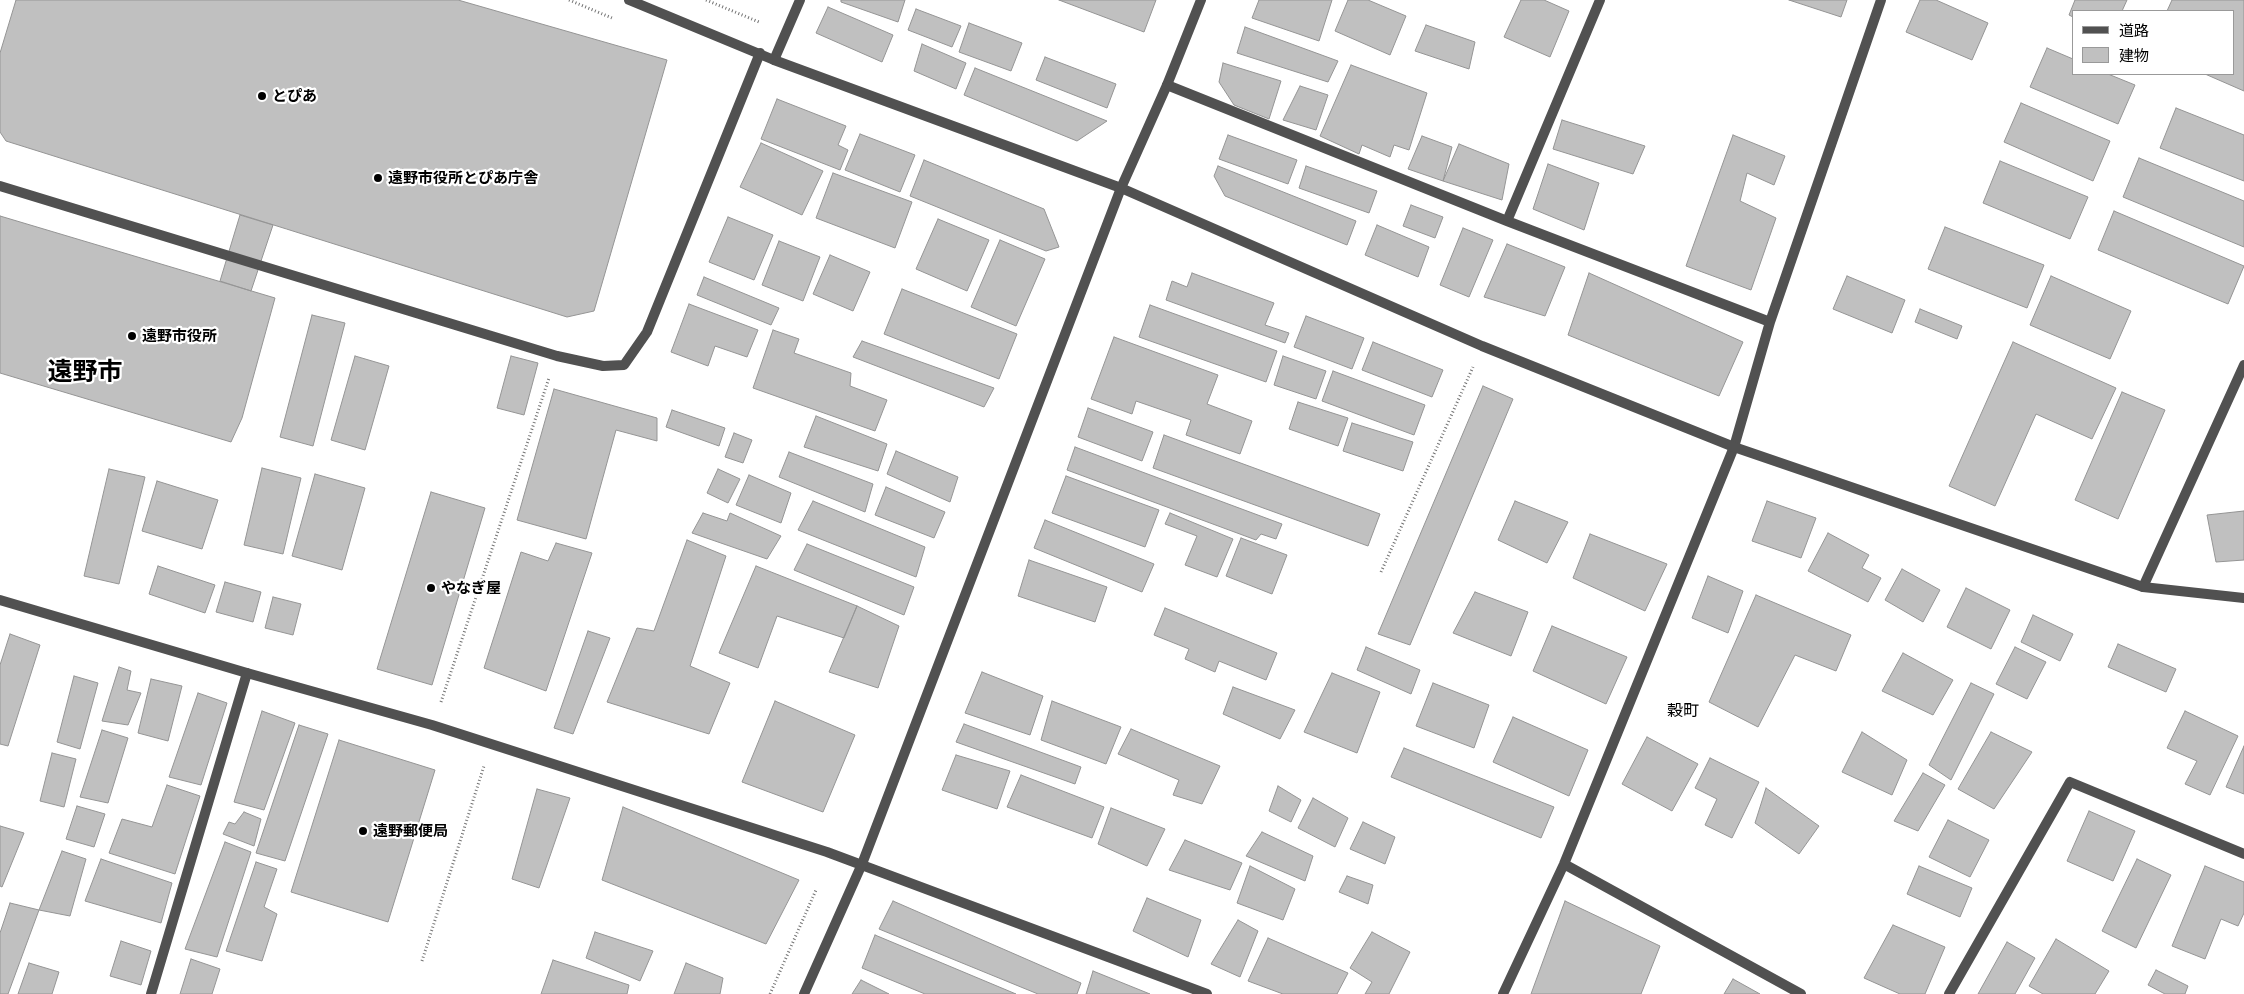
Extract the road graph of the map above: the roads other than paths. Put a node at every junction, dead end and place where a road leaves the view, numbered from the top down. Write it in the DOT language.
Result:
graph roads {
  1 [pos="629,0"];
  2 [pos="800,0"];
  3 [pos="1201,0"];
  4 [pos="1600,0"];
  5 [pos="1881,0"];
  6 [pos="760,53"];
  7 [pos="774,60"];
  8 [pos="1167,85"];
  9 [pos="0,186"];
  10 [pos="1121,188"];
  11 [pos="1507,221"];
  12 [pos="1770,322"];
  13 [pos="2244,365"];
  14 [pos="1734,448"];
  15 [pos="2143,587"];
  16 [pos="2244,598"];
  17 [pos="0,600"];
  18 [pos="247,673"];
  19 [pos="2244,854"];
  20 [pos="862,864"];
  21 [pos="1564,864"];
  22 [pos="151,994"];
  23 [pos="804,994"];
  24 [pos="1207,994"];
  25 [pos="1503,994"];
  26 [pos="1801,994"];
  27 [pos="1949,994"];
  1 -- 6 [label="street"];
  2 -- 7 [label="street"];
  3 -- 8 [label="street"];
  4 -- 11 [label="street"];
  5 -- 12 [label="street"];
  6 -- 7 [label="street"];
  6 -- 9 [label="street"];
  7 -- 10 [label="street"];
  8 -- 10 [label="street"];
  8 -- 11 [label="street"];
  10 -- 14 [label="street"];
  10 -- 20 [label="street"];
  11 -- 12 [label="street"];
  12 -- 14 [label="street"];
  13 -- 15 [label="street"];
  14 -- 15 [label="street"];
  14 -- 21 [label="street"];
  15 -- 16 [label="street"];
  17 -- 18 [label="street"];
  18 -- 20 [label="street"];
  18 -- 22 [label="street"];
  19 -- 27 [label="street"];
  20 -- 23 [label="street"];
  20 -- 24 [label="street"];
  21 -- 25 [label="street"];
  21 -- 26 [label="street"];
}
